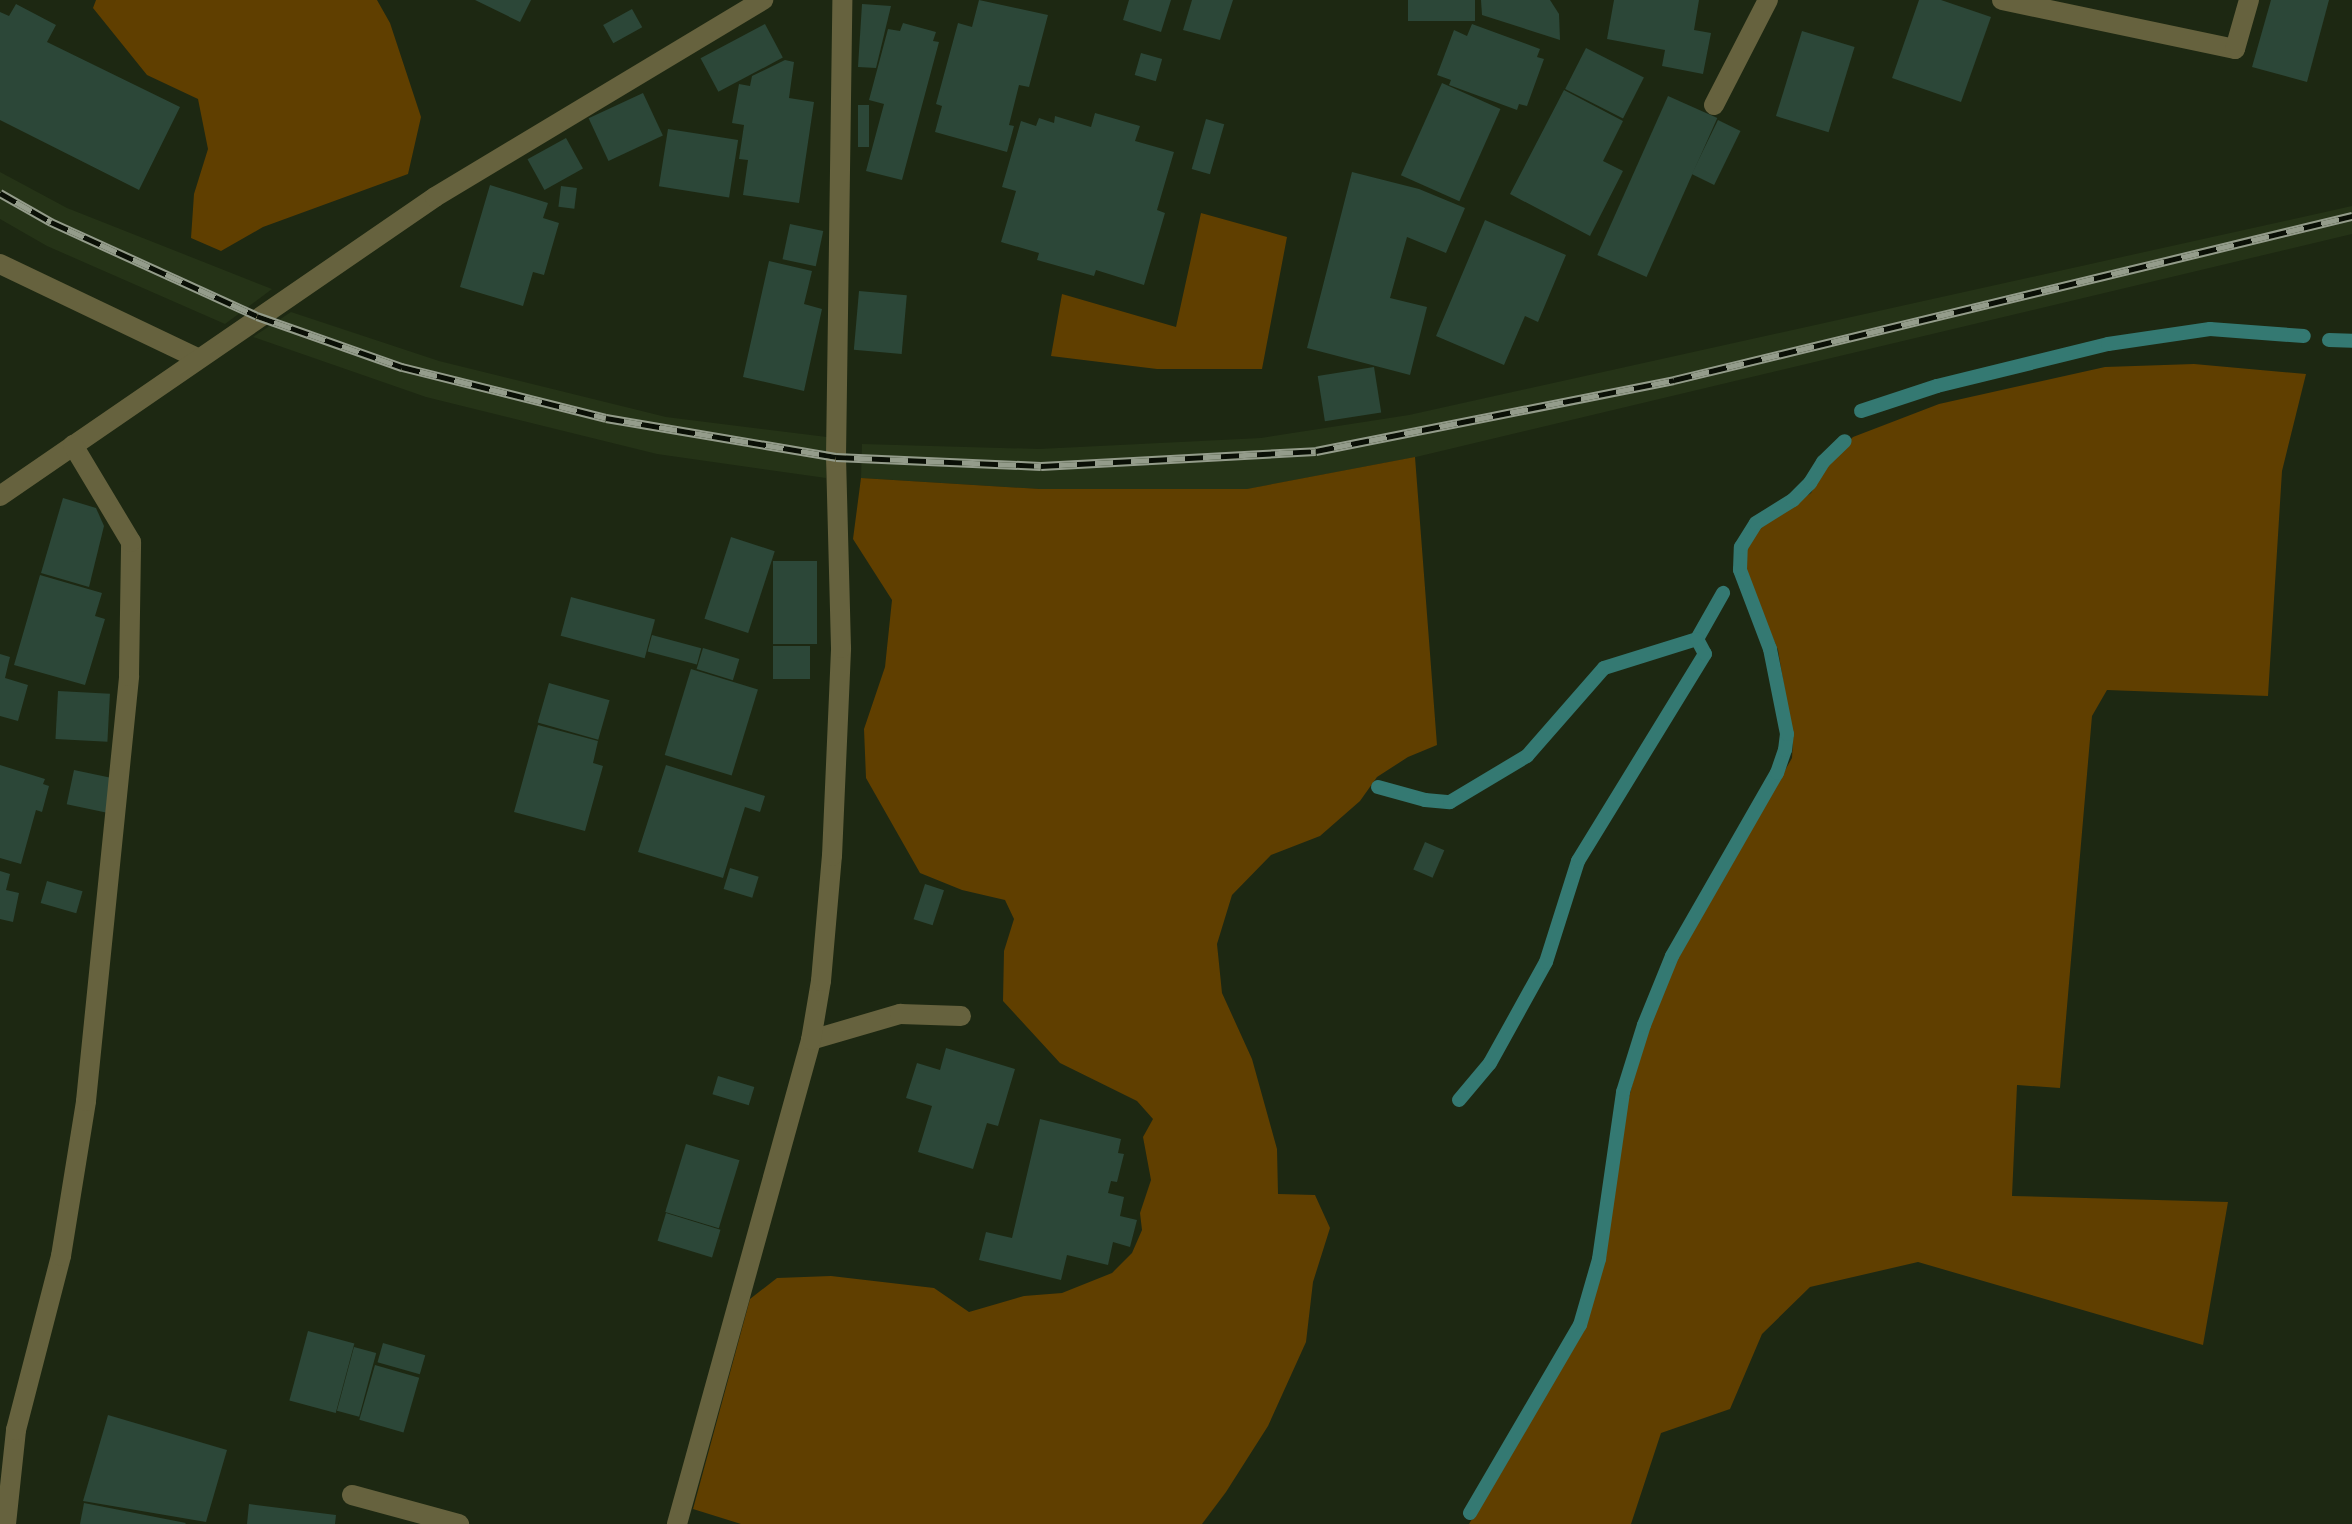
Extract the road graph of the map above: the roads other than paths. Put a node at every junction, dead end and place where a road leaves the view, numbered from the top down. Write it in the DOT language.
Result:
graph roads {
  1 [pos="763,0"];
  2 [pos="842,0"];
  3 [pos="1768,0"];
  4 [pos="2002,0"];
  5 [pos="2249,0"];
  6 [pos="1714,105"];
  7 [pos="0,264"];
  8 [pos="197,358"];
  9 [pos="73,445"];
  10 [pos="0,496"];
  11 [pos="961,1016"];
  12 [pos="811,1040"];
  13 [pos="352,1495"];
  14 [pos="6,1524"];
  15 [pos="459,1524"];
  16 [pos="677,1524"];
  1 -- 8 [label="street"];
  2 -- 12 [label="street"];
  3 -- 6 [label="street"];
  4 -- 5 [label="street"];
  7 -- 8 [label="street"];
  8 -- 9 [label="street"];
  9 -- 10 [label="street"];
  9 -- 14 [label="street"];
  11 -- 12 [label="street"];
  12 -- 16 [label="street"];
  13 -- 15 [label="street"];
}
